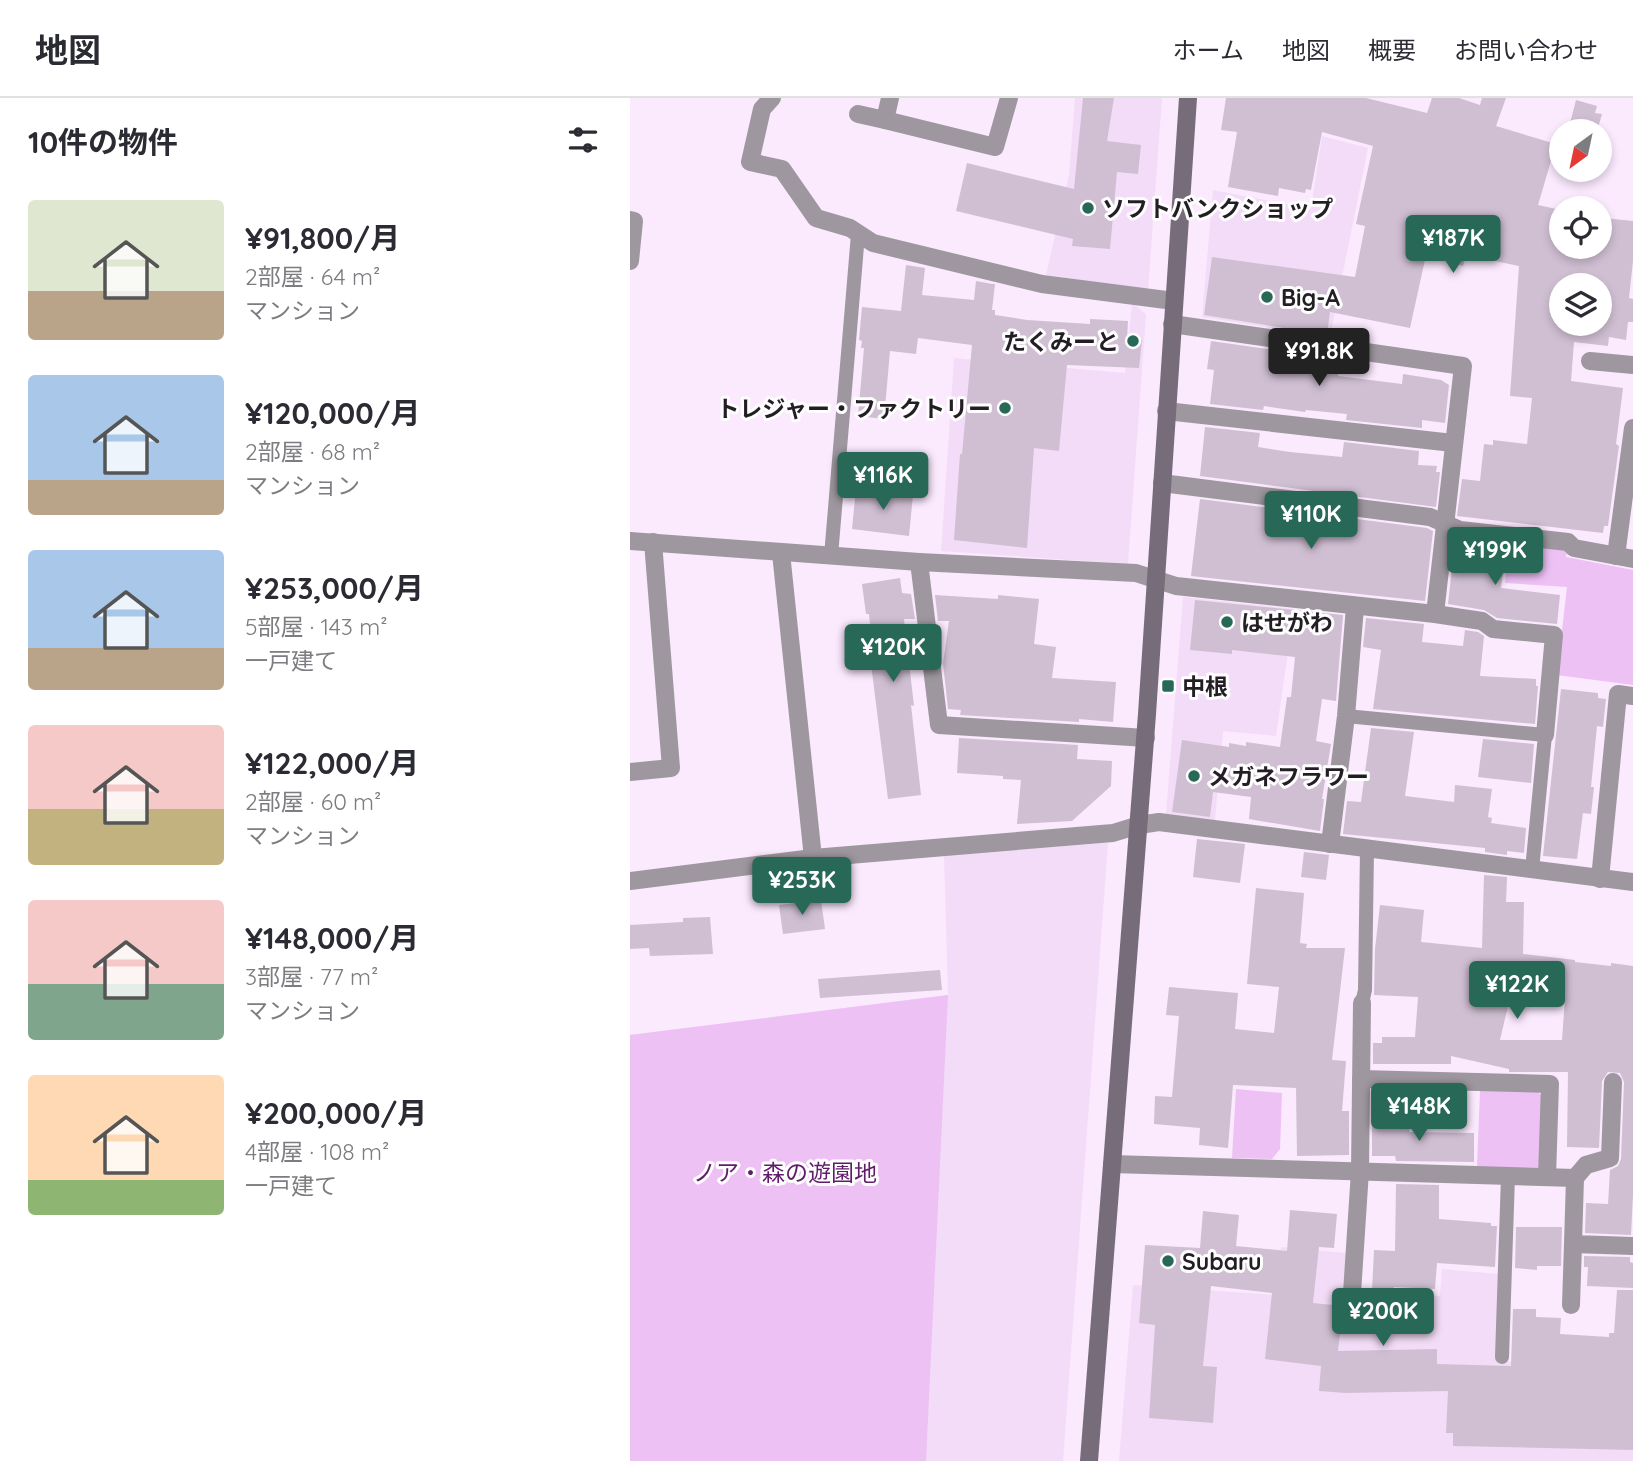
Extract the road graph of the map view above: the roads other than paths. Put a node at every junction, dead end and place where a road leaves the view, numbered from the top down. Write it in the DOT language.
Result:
graph roads {
  1 [pos="772,98"];
  2 [pos="890,98"];
  3 [pos="1009,98"];
  4 [pos="1188,98"];
  5 [pos="858,114"];
  6 [pos="885,120"];
  7 [pos="630,220"];
  8 [pos="858,234"];
  9 [pos="630,261"];
  10 [pos="1174,301"];
  11 [pos="1172,324"];
  12 [pos="1590,361"];
  13 [pos="1633,365"];
  14 [pos="1166,411"];
  15 [pos="1633,428"];
  16 [pos="1453,443"];
  17 [pos="1162,484"];
  18 [pos="1447,524"];
  19 [pos="630,541"];
  20 [pos="653,542"];
  21 [pos="781,553"];
  22 [pos="831,556"];
  23 [pos="1625,557"];
  24 [pos="919,562"];
  25 [pos="1156,580"];
  26 [pos="1356,607"];
  27 [pos="1435,614"];
  28 [pos="1633,696"];
  29 [pos="1346,716"];
  30 [pos="1545,735"];
  31 [pos="1146,738"];
  32 [pos="630,772"];
  33 [pos="1139,825"];
  34 [pos="1330,844"];
  35 [pos="1367,849"];
  36 [pos="813,858"];
  37 [pos="1532,870"];
  38 [pos="1600,879"];
  39 [pos="630,881"];
  40 [pos="1633,882"];
  41 [pos="1362,1003"];
  42 [pos="1361,1079"];
  43 [pos="1613,1082"];
  44 [pos="1112,1164"];
  45 [pos="1360,1171"];
  46 [pos="1508,1176"];
  47 [pos="1547,1177"];
  48 [pos="1575,1178"];
  49 [pos="1573,1244"];
  50 [pos="1633,1246"];
  51 [pos="1352,1293"];
  52 [pos="1571,1305"];
  53 [pos="1502,1357"];
  54 [pos="1089,1461"];
  1 -- 8 [label="street"];
  2 -- 6 [label="street"];
  3 -- 6 [label="street"];
  4 -- 10 [label="street"];
  5 -- 6 [label="street"];
  7 -- 9 [label="street"];
  8 -- 10 [label="street"];
  8 -- 22 [label="lane"];
  10 -- 11 [label="street"];
  11 -- 14 [label="street"];
  11 -- 16 [label="street"];
  12 -- 13 [label="street"];
  14 -- 16 [label="street"];
  14 -- 17 [label="street"];
  15 -- 23 [label="street"];
  16 -- 18 [label="street"];
  17 -- 18 [label="street"];
  17 -- 25 [label="street"];
  18 -- 23 [label="street"];
  18 -- 27 [label="street"];
  19 -- 20 [label="street"];
  20 -- 21 [label="street"];
  20 -- 32 [label="street"];
  21 -- 22 [label="street"];
  21 -- 36 [label="street"];
  22 -- 24 [label="street"];
  24 -- 25 [label="street"];
  24 -- 31 [label="street"];
  25 -- 26 [label="street"];
  25 -- 31 [label="street"];
  26 -- 27 [label="street"];
  26 -- 29 [label="street"];
  27 -- 30 [label="street"];
  28 -- 38 [label="street"];
  29 -- 30 [label="lane"];
  29 -- 34 [label="street"];
  30 -- 37 [label="lane"];
  31 -- 33 [label="street"];
  33 -- 34 [label="street"];
  33 -- 36 [label="street"];
  33 -- 44 [label="street"];
  34 -- 35 [label="street"];
  35 -- 37 [label="street"];
  35 -- 41 [label="lane"];
  36 -- 39 [label="street"];
  37 -- 38 [label="street"];
  38 -- 40 [label="street"];
  41 -- 42 [label="street"];
  42 -- 45 [label="street"];
  42 -- 47 [label="street"];
  43 -- 48 [label="street"];
  44 -- 45 [label="street"];
  44 -- 54 [label="street"];
  45 -- 46 [label="street"];
  45 -- 51 [label="street"];
  46 -- 47 [label="street"];
  46 -- 53 [label="lane"];
  47 -- 48 [label="street"];
  48 -- 49 [label="street"];
  49 -- 50 [label="street"];
  49 -- 52 [label="street"];
}
